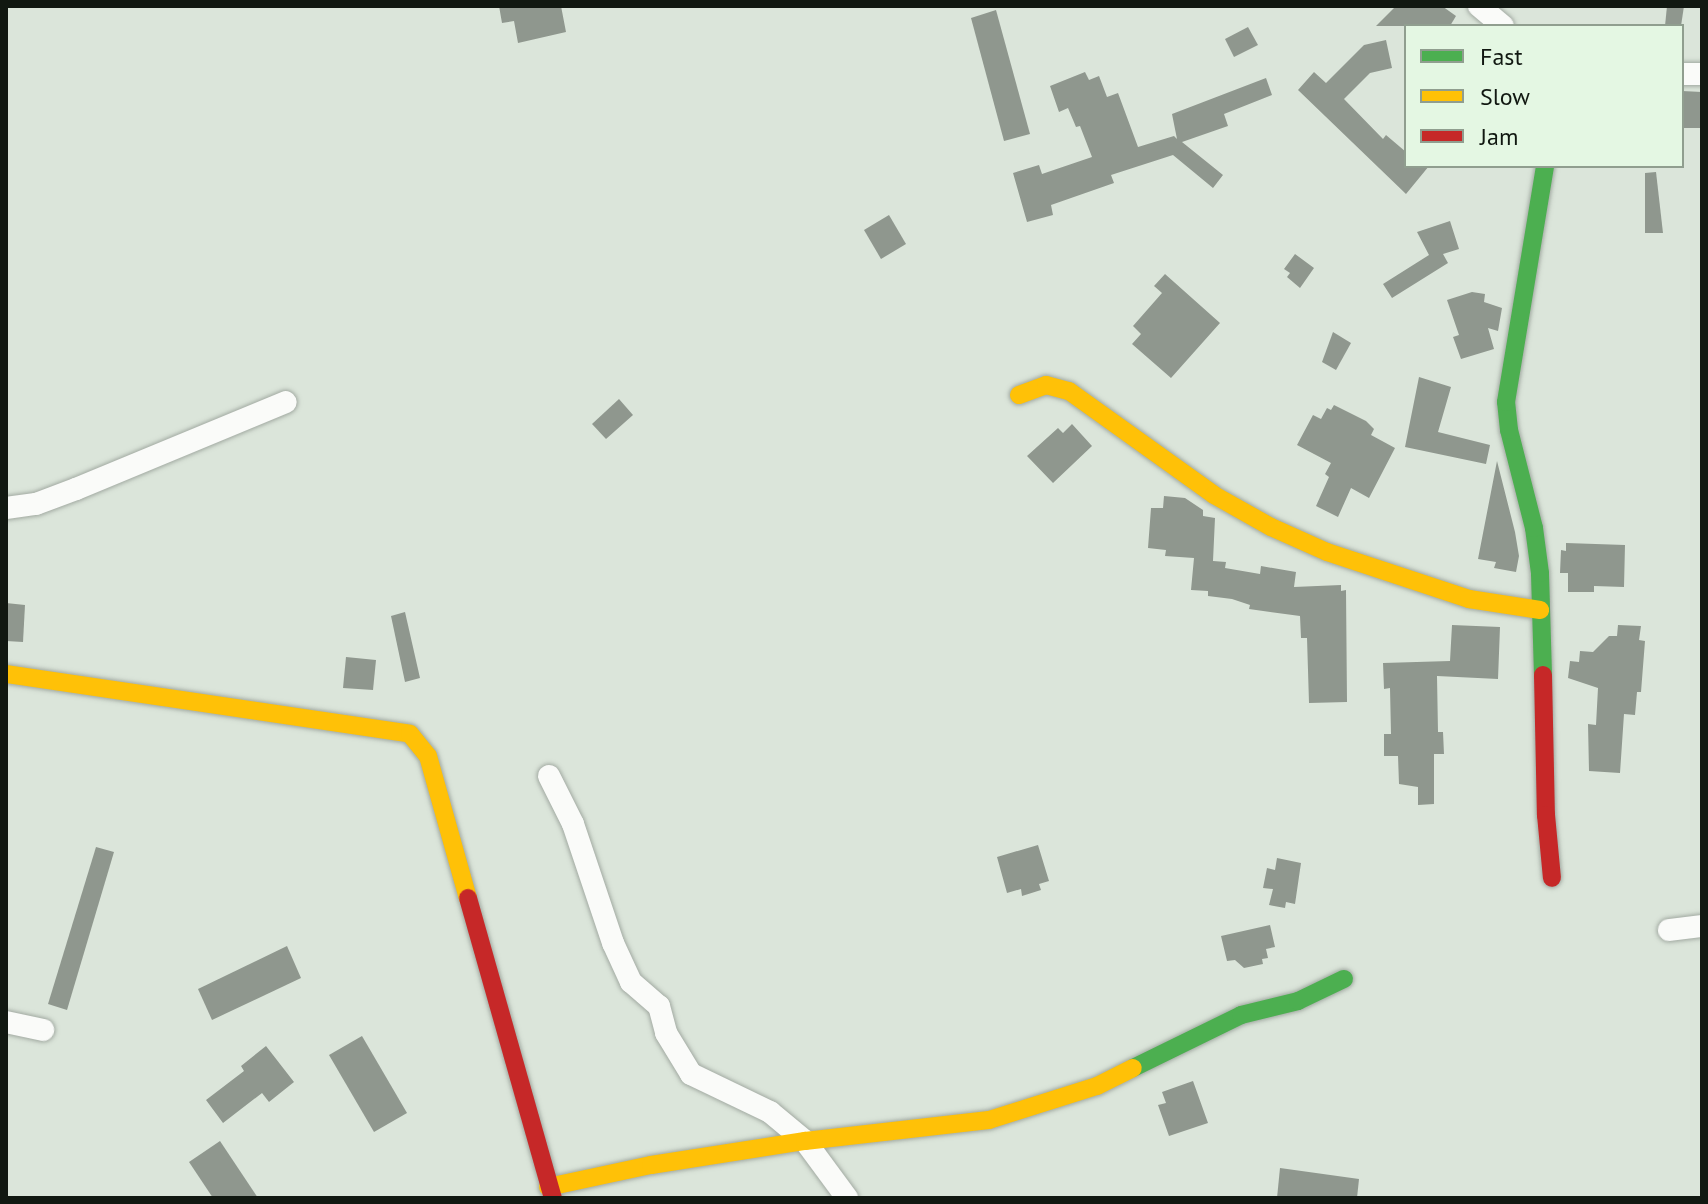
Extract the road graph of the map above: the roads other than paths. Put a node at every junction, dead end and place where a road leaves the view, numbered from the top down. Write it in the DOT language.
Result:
graph roads {
  1 [pos="1479,6"];
  2 [pos="1501,24"];
  3 [pos="1545,168"];
  4 [pos="1019,395"];
  5 [pos="286,402"];
  6 [pos="6,508"];
  7 [pos="1540,610"];
  8 [pos="6,674"];
  9 [pos="549,776"];
  10 [pos="1552,878"];
  11 [pos="1702,926"];
  12 [pos="1669,930"];
  13 [pos="1344,979"];
  14 [pos="6,1022"];
  15 [pos="43,1030"];
  16 [pos="805,1141"];
  17 [pos="551,1193"];
  18 [pos="847,1198"];
  1 -- 2 [label="street"];
  3 -- 7 [label="street"];
  4 -- 7 [label="street"];
  5 -- 6 [label="street"];
  7 -- 10 [label="street"];
  8 -- 17 [label="street"];
  9 -- 16 [label="street"];
  11 -- 12 [label="street"];
  13 -- 16 [label="street"];
  14 -- 15 [label="street"];
  16 -- 17 [label="street"];
  16 -- 18 [label="street"];
}
